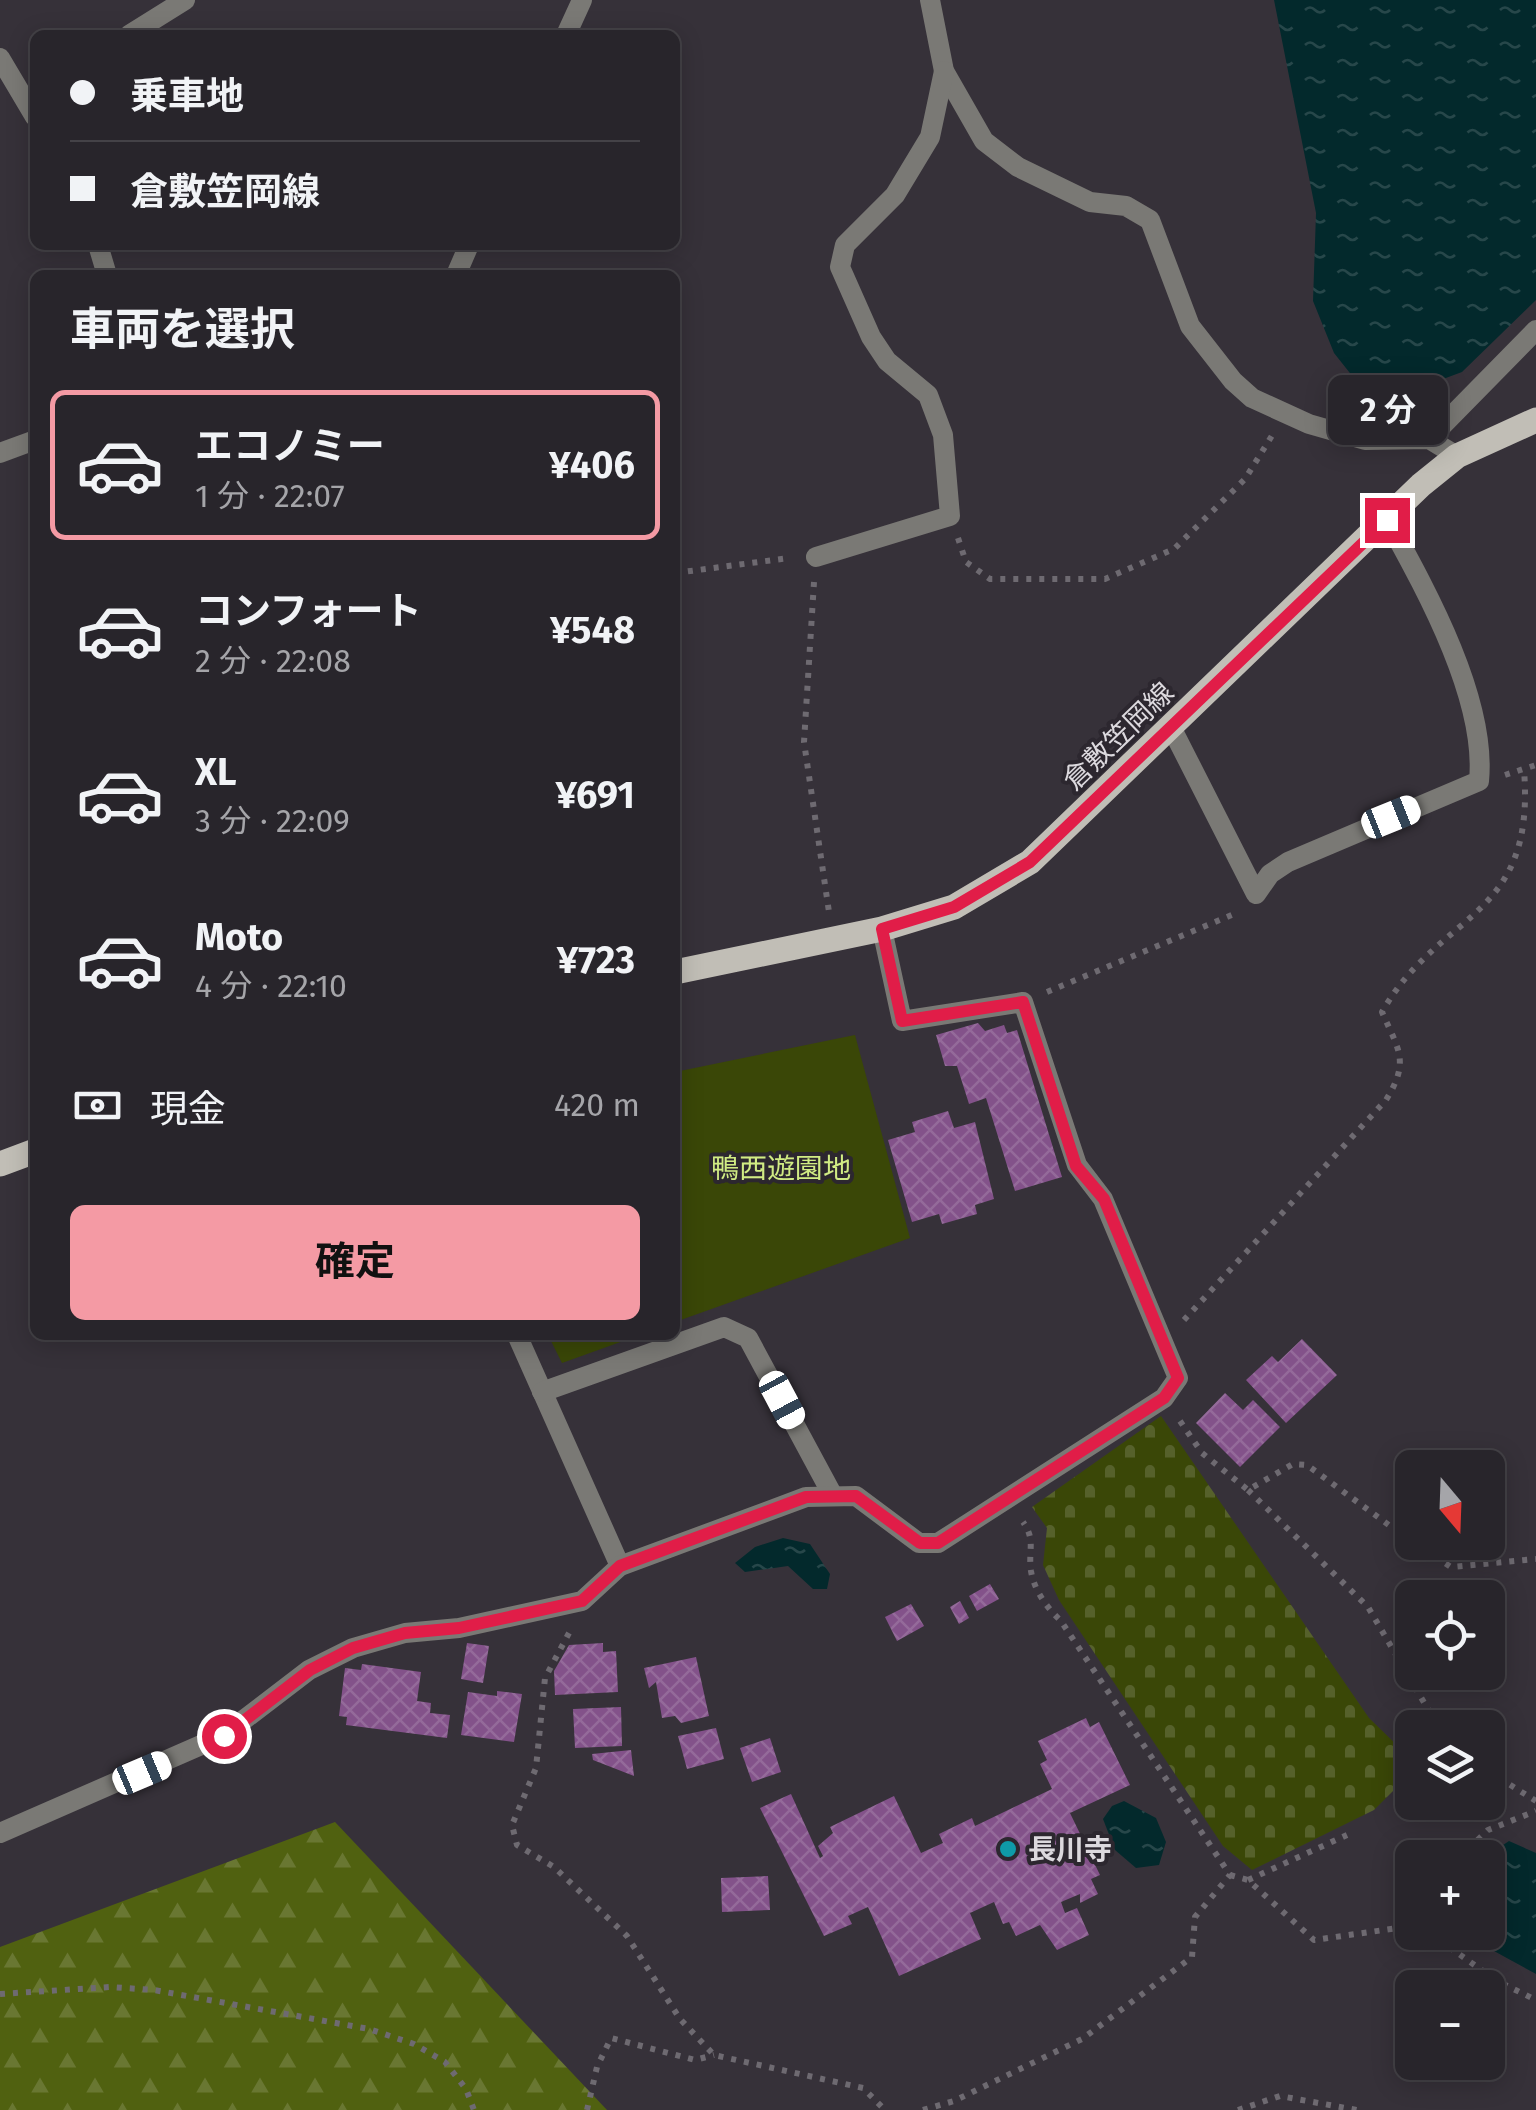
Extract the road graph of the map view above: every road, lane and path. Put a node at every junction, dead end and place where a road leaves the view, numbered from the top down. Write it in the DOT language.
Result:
graph roads {
  1 [pos="185,0"];
  2 [pos="582,0"];
  3 [pos="930,0"];
  4 [pos="137,30"];
  5 [pos="568,30"];
  6 [pos="0,58"];
  7 [pos="944,71"];
  8 [pos="30,109"];
  9 [pos="1536,330"];
  10 [pos="1284,416"];
  11 [pos="1536,420"];
  12 [pos="1429,439"];
  13 [pos="30,442"];
  14 [pos="0,453"];
  15 [pos="1457,456"];
  16 [pos="950,516"];
  17 [pos="1387,520"];
  18 [pos="816,557"];
  19 [pos="680,572"];
  20 [pos="1172,727"];
  21 [pos="1524,770"];
  22 [pos="1256,894"];
  23 [pos="882,929"];
  24 [pos="834,938"];
  25 [pos="680,971"];
  26 [pos="1023,1002"];
  27 [pos="30,1154"];
  28 [pos="0,1164"];
  29 [pos="1180,1327"];
  30 [pos="519,1340"];
  31 [pos="542,1392"];
  32 [pos="1164,1398"];
  33 [pos="1248,1490"];
  34 [pos="832,1494"];
  35 [pos="1007,1501"];
  36 [pos="1395,1529"];
  37 [pos="1536,1559"];
  38 [pos="1440,1560"];
  39 [pos="620,1566"];
  40 [pos="582,1601"];
  41 [pos="1428,1710"];
  42 [pos="1505,1781"];
  43 [pos="1536,1800"];
  44 [pos="1536,1811"];
  45 [pos="0,1833"];
  46 [pos="1347,1835"];
  47 [pos="1478,1840"];
  48 [pos="1230,1875"];
  49 [pos="1248,1880"];
  50 [pos="1395,1928"];
  51 [pos="1453,1950"];
  52 [pos="0,1994"];
  53 [pos="1536,2000"];
  54 [pos="714,2055"];
  55 [pos="474,2110"];
  56 [pos="586,2110"];
  57 [pos="885,2110"];
  58 [pos="923,2110"];
  59 [pos="1238,2110"];
  60 [pos="1357,2110"];
  1 -- 4 [label="street"];
  2 -- 5 [label="street"];
  3 -- 7 [label="street"];
  6 -- 8 [label="street"];
  7 -- 10 [label="street"];
  7 -- 16 [label="street"];
  9 -- 12 [label="street"];
  10 -- 12 [label="street"];
  10 -- 16 [label="path"];
  11 -- 15 [label="main road, 倉敷笠岡線"];
  12 -- 15 [label="street"];
  13 -- 14 [label="street"];
  15 -- 17 [label="main road, 倉敷笠岡線"];
  16 -- 18 [label="street"];
  17 -- 20 [label="main road, 倉敷笠岡線"];
  17 -- 22 [label="street"];
  18 -- 19 [label="path"];
  18 -- 24 [label="path"];
  20 -- 22 [label="street"];
  20 -- 23 [label="main road, 倉敷笠岡線"];
  21 -- 29 [label="path"];
  22 -- 26 [label="path"];
  23 -- 24 [label="main road, 倉敷笠岡線"];
  23 -- 26 [label="street"];
  24 -- 25 [label="main road, 倉敷笠岡線"];
  26 -- 32 [label="street"];
  27 -- 28 [label="main road"];
  30 -- 31 [label="street"];
  31 -- 34 [label="street"];
  31 -- 39 [label="street"];
  32 -- 33 [label="path"];
  32 -- 35 [label="street"];
  33 -- 36 [label="path"];
  33 -- 41 [label="path"];
  34 -- 35 [label="street"];
  34 -- 39 [label="street"];
  35 -- 48 [label="path"];
  37 -- 38 [label="path"];
  39 -- 40 [label="street"];
  40 -- 45 [label="street"];
  40 -- 54 [label="path"];
  42 -- 43 [label="path"];
  44 -- 47 [label="path"];
  46 -- 49 [label="path"];
  48 -- 49 [label="path"];
  48 -- 58 [label="path"];
  49 -- 50 [label="path"];
  51 -- 53 [label="path"];
  52 -- 55 [label="path"];
  54 -- 56 [label="path"];
  54 -- 57 [label="path"];
  59 -- 60 [label="path"];
}
